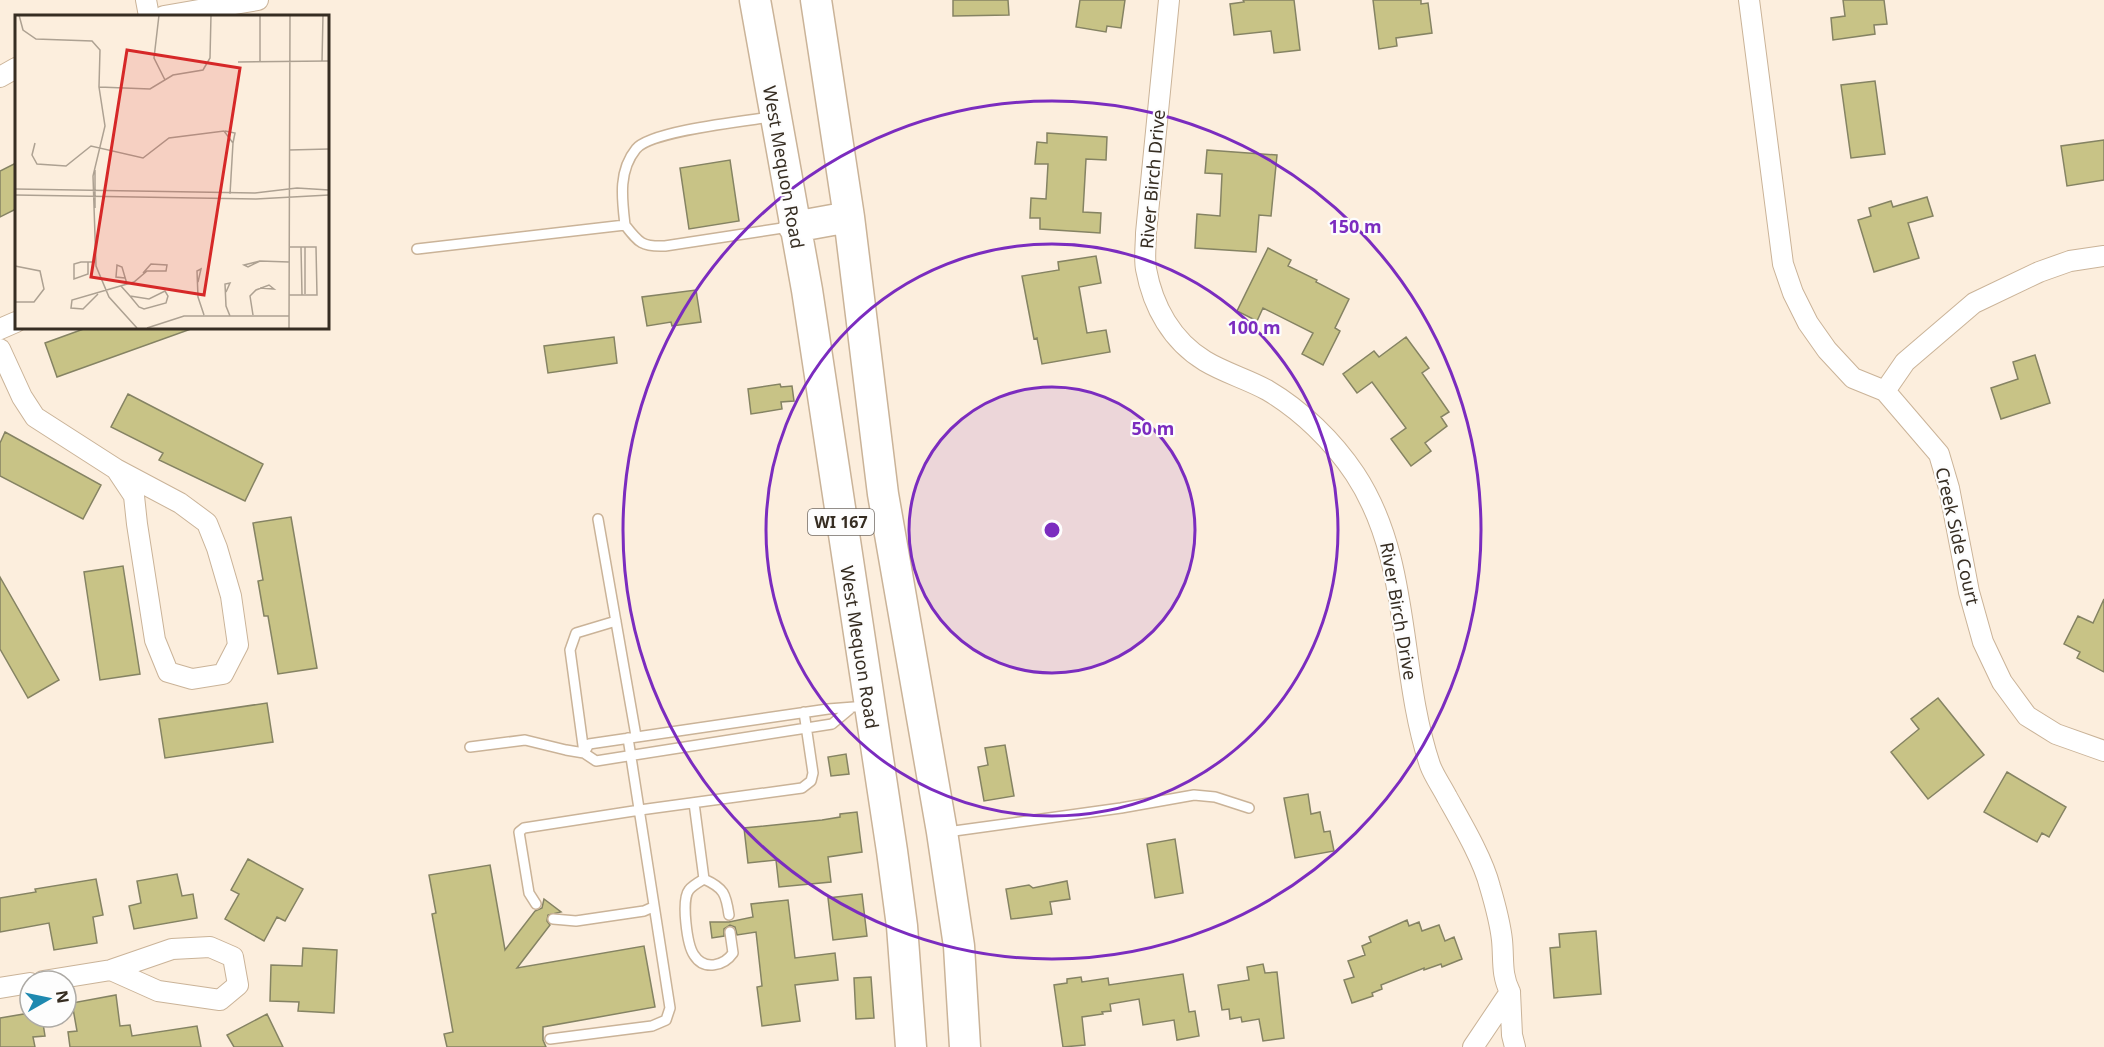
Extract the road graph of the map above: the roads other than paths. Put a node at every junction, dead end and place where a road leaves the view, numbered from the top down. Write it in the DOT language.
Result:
graph roads {
  1 [pos="147,0"];
  2 [pos="258,0"];
  3 [pos="755,0"];
  4 [pos="816,0"];
  5 [pos="1169,0"];
  6 [pos="1749,0"];
  7 [pos="149,15"];
  8 [pos="170,15"];
  9 [pos="15,69"];
  10 [pos="0,77"];
  11 [pos="775,116"];
  12 [pos="849,218"];
  13 [pos="625,225"];
  14 [pos="794,226"];
  15 [pos="417,249"];
  16 [pos="2104,256"];
  17 [pos="15,322"];
  18 [pos="0,329"];
  19 [pos="0,349"];
  20 [pos="1885,391"];
  21 [pos="116,469"];
  22 [pos="598,519"];
  23 [pos="616,621"];
  24 [pos="918,697"];
  25 [pos="860,707"];
  26 [pos="804,712"];
  27 [pos="807,728"];
  28 [pos="632,737"];
  29 [pos="470,747"];
  30 [pos="2104,751"];
  31 [pos="584,753"];
  32 [pos="630,756"];
  33 [pos="694,803"];
  34 [pos="1249,807"];
  35 [pos="640,810"];
  36 [pos="942,832"];
  37 [pos="704,879"];
  38 [pos="536,904"];
  39 [pos="653,907"];
  40 [pos="729,915"];
  41 [pos="553,919"];
  42 [pos="730,932"];
  43 [pos="111,970"];
  44 [pos="78,975"];
  45 [pos="18,985"];
  46 [pos="0,988"];
  47 [pos="1510,993"];
  48 [pos="550,1039"];
  49 [pos="911,1047"];
  50 [pos="965,1047"];
  51 [pos="1473,1047"];
  52 [pos="1515,1047"];
  1 -- 7 [label="street"];
  2 -- 8 [label="street"];
  3 -- 11 [label="main road, West Mequon Road / WI 167"];
  4 -- 12 [label="main road, WI 167"];
  5 -- 47 [label="street, River Birch Drive"];
  6 -- 20 [label="street, Creek Side Court"];
  9 -- 10 [label="street"];
  11 -- 13 [label="lane"];
  11 -- 14 [label="main road, West Mequon Road / WI 167"];
  12 -- 14 [label="main road"];
  12 -- 24 [label="main road, WI 167"];
  13 -- 14 [label="lane"];
  13 -- 15 [label="lane"];
  14 -- 25 [label="main road, West Mequon Road / WI 167"];
  16 -- 20 [label="street"];
  17 -- 18 [label="street"];
  19 -- 21 [label="street"];
  20 -- 30 [label="street, Creek Side Court"];
  21 -- 21 [label="street"];
  22 -- 23 [label="lane"];
  23 -- 28 [label="lane"];
  23 -- 31 [label="lane"];
  24 -- 25 [label="main road"];
  24 -- 36 [label="main road, WI 167"];
  25 -- 26 [label="lane"];
  25 -- 27 [label="lane"];
  25 -- 49 [label="main road, West Mequon Road / WI 167"];
  26 -- 27 [label="lane"];
  26 -- 28 [label="lane"];
  27 -- 32 [label="lane"];
  27 -- 33 [label="lane"];
  28 -- 31 [label="lane"];
  28 -- 32 [label="lane"];
  29 -- 31 [label="lane"];
  31 -- 32 [label="lane"];
  32 -- 35 [label="lane"];
  33 -- 35 [label="lane"];
  33 -- 37 [label="lane"];
  34 -- 36 [label="lane"];
  35 -- 38 [label="lane"];
  35 -- 39 [label="lane"];
  36 -- 50 [label="main road, WI 167"];
  37 -- 40 [label="lane"];
  37 -- 42 [label="lane"];
  39 -- 41 [label="lane"];
  39 -- 48 [label="lane"];
  43 -- 43 [label="street"];
  43 -- 44 [label="street"];
  45 -- 46 [label="street"];
  47 -- 51 [label="street"];
  47 -- 52 [label="street, River Birch Drive"];
}
